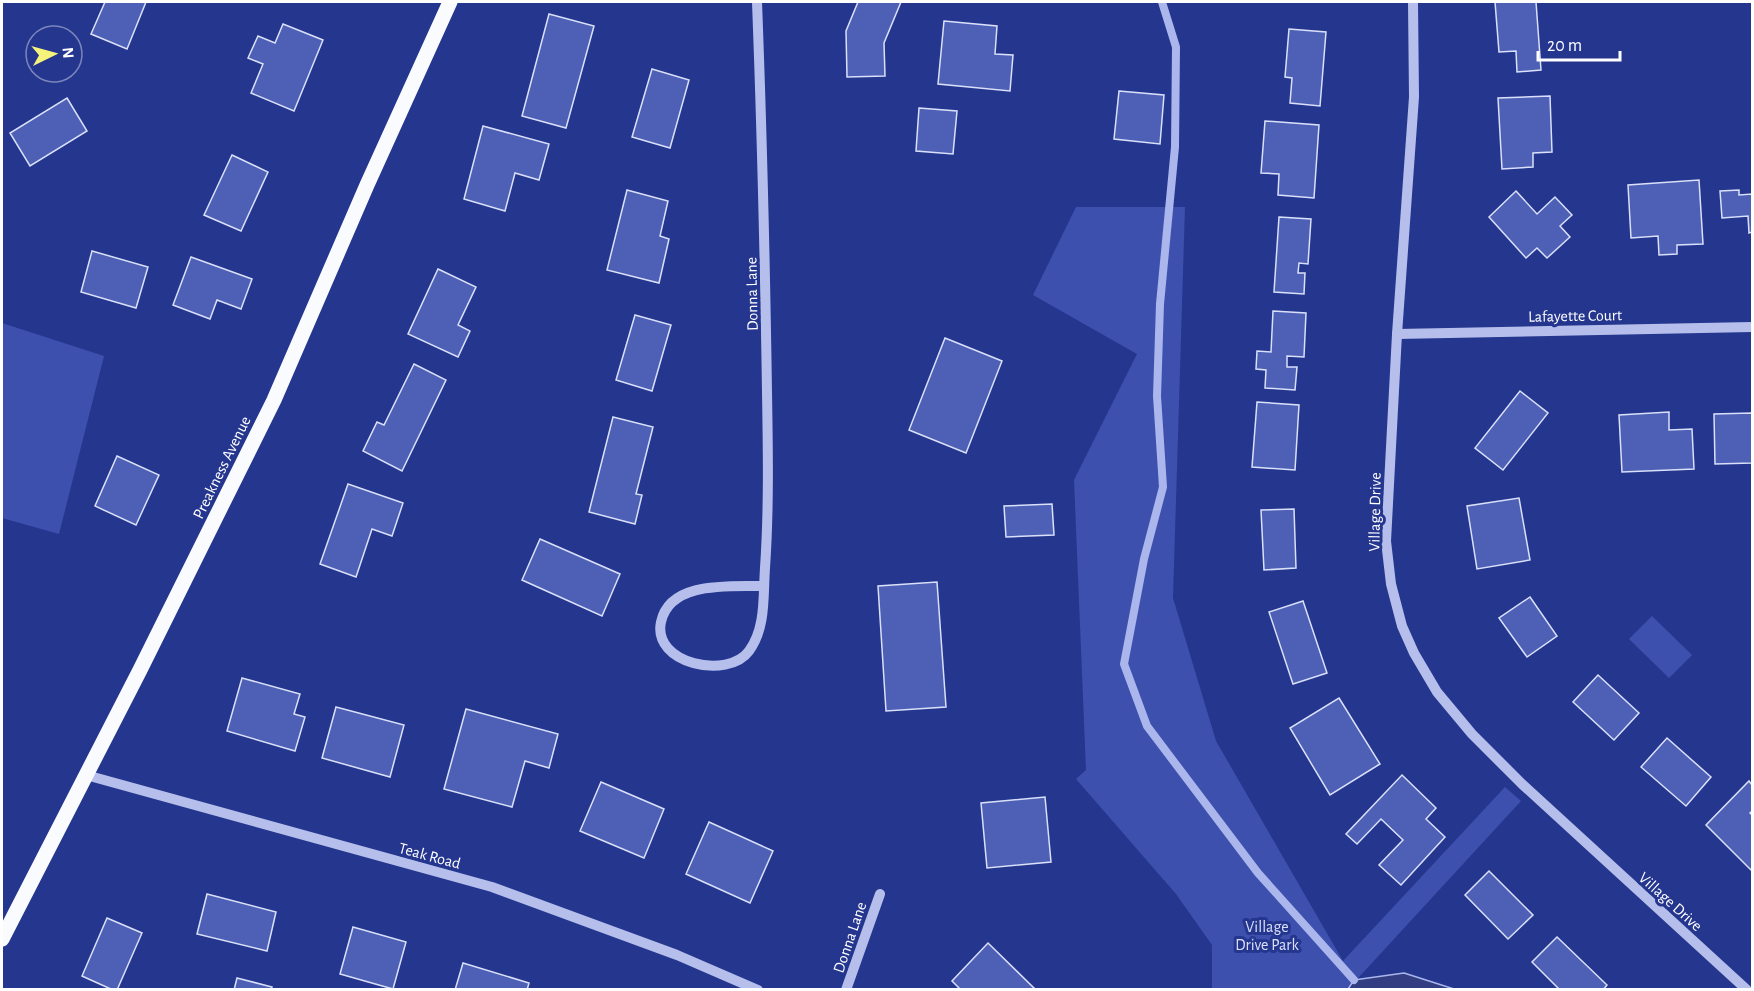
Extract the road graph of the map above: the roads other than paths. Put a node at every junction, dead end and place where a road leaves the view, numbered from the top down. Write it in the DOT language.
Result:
graph roads {
  1 [pos="450,2"];
  2 [pos="757,2"];
  3 [pos="1413,2"];
  4 [pos="1752,327"];
  5 [pos="1397,334"];
  6 [pos="764,586"];
  7 [pos="86,775"];
  8 [pos="880,894"];
  9 [pos="2,939"];
  10 [pos="758,990"];
  11 [pos="846,990"];
  12 [pos="1747,990"];
  1 -- 7 [label="main road, Preakness Avenue"];
  2 -- 6 [label="street, Donna Lane"];
  3 -- 5 [label="street, Village Drive"];
  4 -- 5 [label="street, Lafayette Court"];
  5 -- 12 [label="street, Village Drive"];
  6 -- 6 [label="street, Donna Lane"];
  7 -- 9 [label="main road, Preakness Avenue"];
  7 -- 10 [label="street, Teak Road"];
  8 -- 11 [label="street, Donna Lane"];
}
